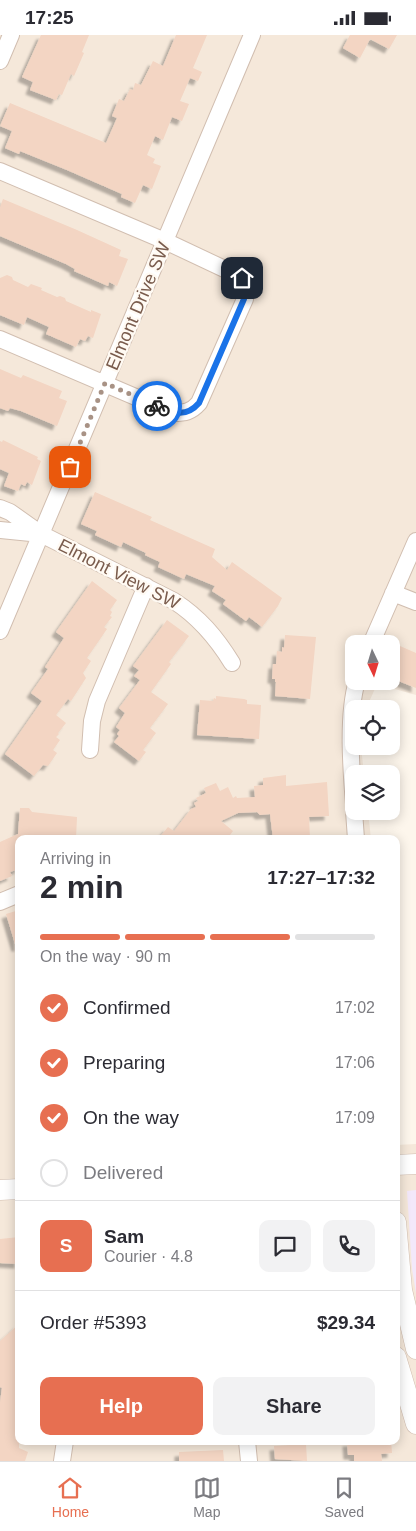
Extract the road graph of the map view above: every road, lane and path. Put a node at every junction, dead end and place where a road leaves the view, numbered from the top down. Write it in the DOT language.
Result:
graph roads {
  1 [pos="11,35"];
  2 [pos="252,35"];
  3 [pos="0,61"];
  4 [pos="0,171"];
  5 [pos="166,241"];
  6 [pos="0,339"];
  7 [pos="105,383"];
  8 [pos="0,508"];
  9 [pos="0,530"];
  10 [pos="41,534"];
  11 [pos="416,541"];
  12 [pos="146,586"];
  13 [pos="393,593"];
  14 [pos="416,602"];
  15 [pos="0,631"];
  16 [pos="375,635"];
  17 [pos="232,663"];
  18 [pos="356,690"];
  19 [pos="90,750"];
  20 [pos="353,765"];
  21 [pos="355,820"];
  22 [pos="356,835"];
  23 [pos="15,896"];
  24 [pos="0,902"];
  25 [pos="416,1164"];
  26 [pos="400,1165"];
  27 [pos="15,1189"];
  28 [pos="0,1190"];
  29 [pos="400,1267"];
  30 [pos="416,1348"];
  31 [pos="400,1349"];
  32 [pos="400,1370"];
  33 [pos="416,1424"];
  34 [pos="64,1445"];
  35 [pos="247,1445"];
  36 [pos="62,1461"];
  37 [pos="248,1461"];
  1 -- 3 [label="street"];
  2 -- 5 [label="street, Elmont Drive SW"];
  4 -- 5 [label="street"];
  5 -- 7 [label="street, Elmont Drive SW"];
  5 -- 7 [label="street"];
  6 -- 7 [label="street"];
  7 -- 10 [label="street, Elmont Drive SW"];
  8 -- 10 [label="street"];
  9 -- 10 [label="street"];
  10 -- 12 [label="street, Elmont View SW"];
  10 -- 15 [label="street, Elmont Drive SW"];
  11 -- 13 [label="street"];
  12 -- 17 [label="street, Elmont View SW"];
  12 -- 19 [label="street"];
  13 -- 14 [label="street"];
  13 -- 16 [label="street"];
  18 -- 20 [label="street"];
  21 -- 22 [label="street"];
  23 -- 24 [label="street"];
  25 -- 26 [label="street"];
  27 -- 28 [label="street"];
  29 -- 30 [label="street"];
  30 -- 31 [label="street"];
  32 -- 33 [label="street"];
  34 -- 36 [label="street"];
  35 -- 37 [label="street"];
}
